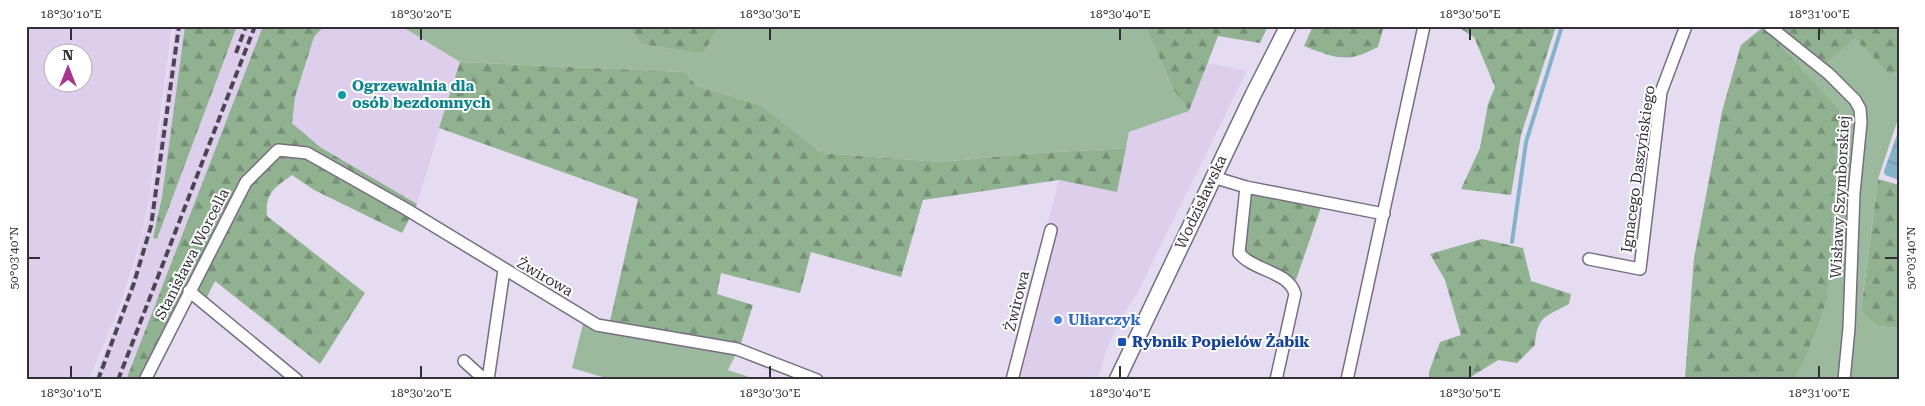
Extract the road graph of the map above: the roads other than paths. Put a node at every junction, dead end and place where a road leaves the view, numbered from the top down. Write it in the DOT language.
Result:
graph roads {
  1 [pos="1288,26"];
  2 [pos="1424,26"];
  3 [pos="1686,26"];
  4 [pos="1769,26"];
  5 [pos="278,150"];
  6 [pos="1213,177"];
  7 [pos="1246,187"];
  8 [pos="1384,214"];
  9 [pos="1051,230"];
  10 [pos="1589,259"];
  11 [pos="504,270"];
  12 [pos="189,291"];
  13 [pos="464,361"];
  14 [pos="145,380"];
  15 [pos="297,380"];
  16 [pos="486,380"];
  17 [pos="817,380"];
  18 [pos="1012,380"];
  19 [pos="1117,380"];
  20 [pos="1276,380"];
  21 [pos="1347,380"];
  22 [pos="1844,380"];
  1 -- 6 [label="main road, Wodzisławska"];
  2 -- 8 [label="street"];
  3 -- 10 [label="street, Ignacego Daszyńskiego"];
  4 -- 22 [label="street, Wisławy Szymborskiej"];
  5 -- 11 [label="street, Żwirowa"];
  5 -- 12 [label="street, Stanisława Worcella"];
  6 -- 7 [label="street"];
  6 -- 19 [label="main road, Wodzisławska"];
  7 -- 8 [label="street"];
  7 -- 20 [label="street"];
  8 -- 21 [label="street"];
  9 -- 18 [label="street, Żwirowa"];
  11 -- 16 [label="street"];
  11 -- 17 [label="street, Żwirowa"];
  12 -- 14 [label="street, Stanisława Worcella"];
  12 -- 15 [label="street"];
  13 -- 16 [label="street"];
}
